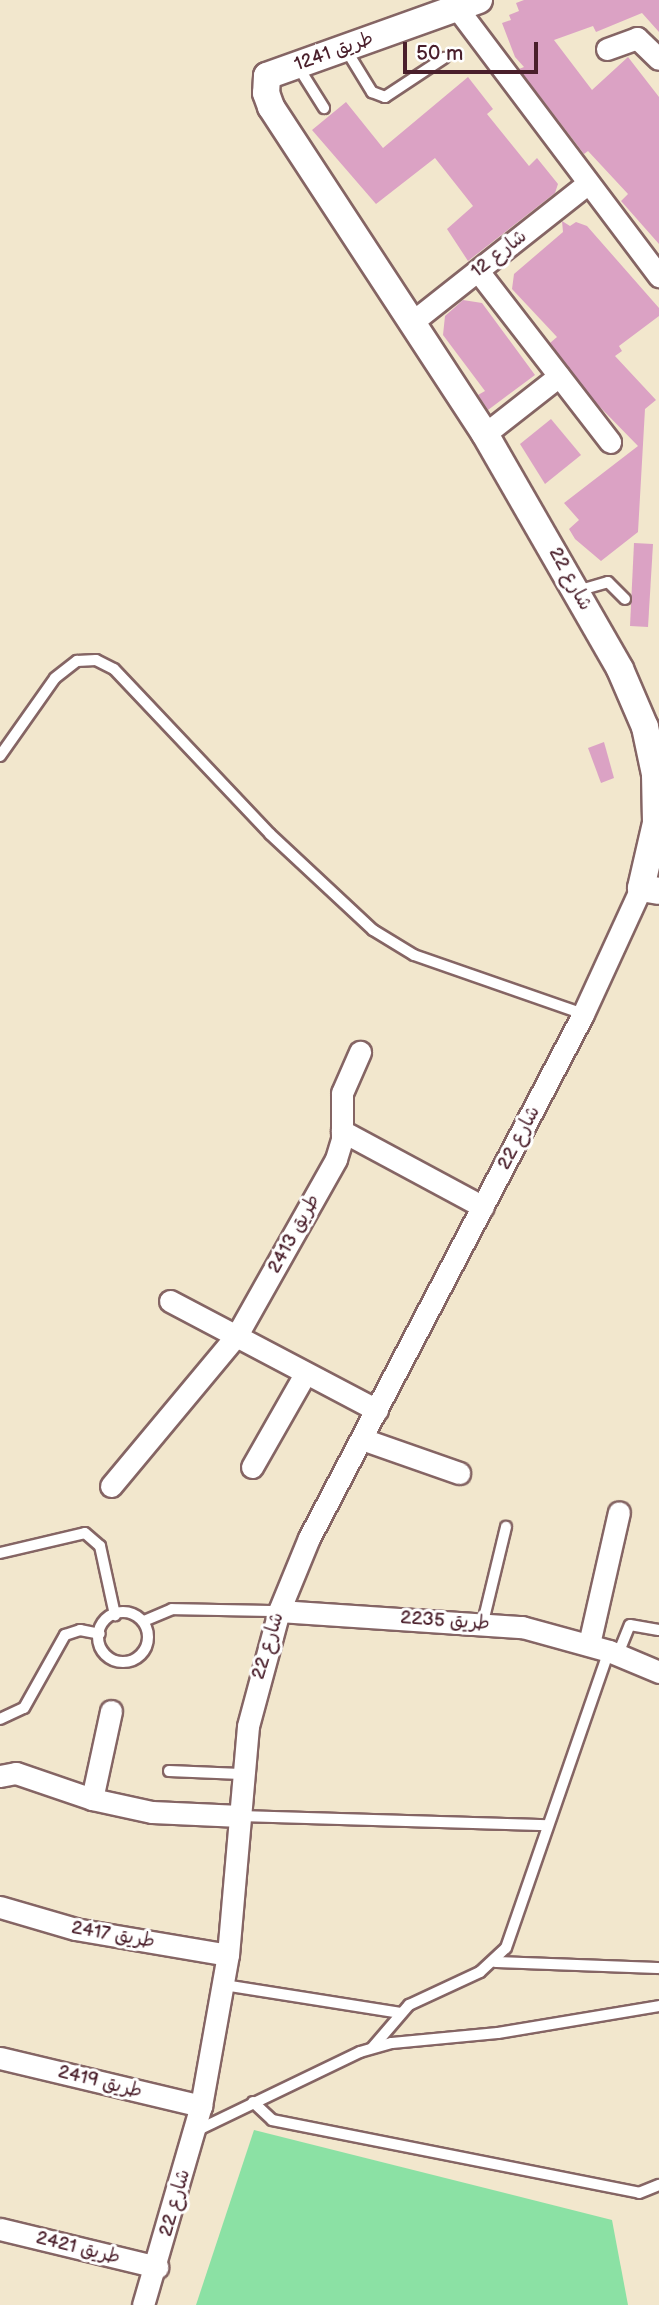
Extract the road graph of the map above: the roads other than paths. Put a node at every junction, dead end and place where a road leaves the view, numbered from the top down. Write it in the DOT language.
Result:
graph roads {
  1 [pos="468,4"];
  2 [pos="345,48"];
  3 [pos="607,49"];
  4 [pos="444,58"];
  5 [pos="659,60"];
  6 [pos="297,65"];
  7 [pos="267,76"];
  8 [pos="324,108"];
  9 [pos="586,185"];
  10 [pos="478,271"];
  11 [pos="659,276"];
  12 [pos="411,323"];
  13 [pos="559,376"];
  14 [pos="485,434"];
  15 [pos="610,442"];
  16 [pos="577,591"];
  17 [pos="625,599"];
  18 [pos="652,727"];
  19 [pos="0,756"];
  20 [pos="650,889"];
  21 [pos="583,1014"];
  22 [pos="359,1052"];
  23 [pos="342,1131"];
  24 [pos="483,1207"];
  25 [pos="170,1301"];
  26 [pos="237,1335"];
  27 [pos="305,1374"];
  28 [pos="377,1410"];
  29 [pos="362,1439"];
  30 [pos="252,1467"];
  31 [pos="459,1473"];
  32 [pos="111,1486"];
  33 [pos="619,1512"];
  34 [pos="506,1527"];
  35 [pos="0,1553"];
  36 [pos="279,1611"];
  37 [pos="115,1615"];
  38 [pos="144,1621"];
  39 [pos="483,1622"];
  40 [pos="659,1630"];
  41 [pos="100,1634"];
  42 [pos="605,1650"];
  43 [pos="659,1672"];
  44 [pos="111,1712"];
  45 [pos="0,1719"];
  46 [pos="169,1771"];
  47 [pos="241,1774"];
  48 [pos="0,1776"];
  49 [pos="92,1799"];
  50 [pos="240,1816"];
  51 [pos="548,1825"];
  52 [pos="0,1907"];
  53 [pos="228,1955"];
  54 [pos="495,1962"];
  55 [pos="659,1968"];
  56 [pos="224,1985"];
  57 [pos="659,2006"];
  58 [pos="401,2013"];
  59 [pos="372,2048"];
  60 [pos="0,2058"];
  61 [pos="253,2102"];
  62 [pos="201,2106"];
  63 [pos="196,2131"];
  64 [pos="659,2185"];
  65 [pos="0,2229"];
  66 [pos="157,2267"];
  67 [pos="143,2305"];
  1 -- 2 [label="street, طريق 1241"];
  1 -- 9 [label="street"];
  2 -- 4 [label="lane"];
  2 -- 6 [label="street, طريق 1241"];
  3 -- 5 [label="street"];
  6 -- 7 [label="street, طريق 1241"];
  6 -- 8 [label="lane"];
  7 -- 12 [label="street, شارع 22"];
  9 -- 10 [label="street, شارع 12"];
  9 -- 11 [label="street"];
  10 -- 12 [label="street, شارع 12"];
  10 -- 13 [label="street"];
  12 -- 14 [label="street, شارع 22"];
  13 -- 14 [label="street"];
  13 -- 15 [label="street"];
  14 -- 16 [label="street, شارع 22"];
  16 -- 17 [label="lane"];
  16 -- 18 [label="street, شارع 22"];
  18 -- 20 [label="street, شارع 22"];
  19 -- 21 [label="lane"];
  20 -- 21 [label="street, شارع 22"];
  21 -- 24 [label="street, شارع 22"];
  22 -- 23 [label="street, طريق 2413"];
  23 -- 24 [label="street"];
  23 -- 26 [label="street, طريق 2413"];
  24 -- 28 [label="street, شارع 22"];
  25 -- 26 [label="street"];
  26 -- 27 [label="street"];
  26 -- 32 [label="street, طريق 2413"];
  27 -- 28 [label="street"];
  27 -- 30 [label="street"];
  28 -- 29 [label="street, شارع 22"];
  29 -- 31 [label="street"];
  29 -- 36 [label="street, شارع 22"];
  33 -- 42 [label="street"];
  34 -- 39 [label="lane"];
  35 -- 37 [label="lane"];
  36 -- 38 [label="lane"];
  36 -- 39 [label="street, طريق 2235"];
  36 -- 47 [label="street, شارع 22"];
  37 -- 38 [label="lane"];
  37 -- 41 [label="lane"];
  38 -- 41 [label="lane"];
  39 -- 42 [label="street, طريق 2235"];
  40 -- 42 [label="lane"];
  41 -- 45 [label="lane"];
  42 -- 43 [label="street, طريق 2235"];
  42 -- 51 [label="lane"];
  44 -- 49 [label="street"];
  46 -- 47 [label="lane"];
  47 -- 50 [label="street, شارع 22"];
  48 -- 49 [label="street"];
  49 -- 50 [label="street"];
  50 -- 51 [label="lane"];
  50 -- 53 [label="street, شارع 22"];
  51 -- 54 [label="lane"];
  52 -- 53 [label="street, طريق 2417"];
  53 -- 56 [label="street, شارع 22"];
  54 -- 55 [label="lane"];
  54 -- 58 [label="lane"];
  56 -- 58 [label="lane"];
  56 -- 62 [label="street, شارع 22"];
  57 -- 59 [label="lane"];
  58 -- 59 [label="lane"];
  59 -- 61 [label="lane"];
  60 -- 62 [label="street, طريق 2419"];
  61 -- 63 [label="lane"];
  61 -- 64 [label="lane"];
  62 -- 63 [label="street, شارع 22"];
  63 -- 66 [label="street, شارع 22"];
  65 -- 66 [label="street, طريق 2421"];
  66 -- 67 [label="street, شارع 22"];
}
